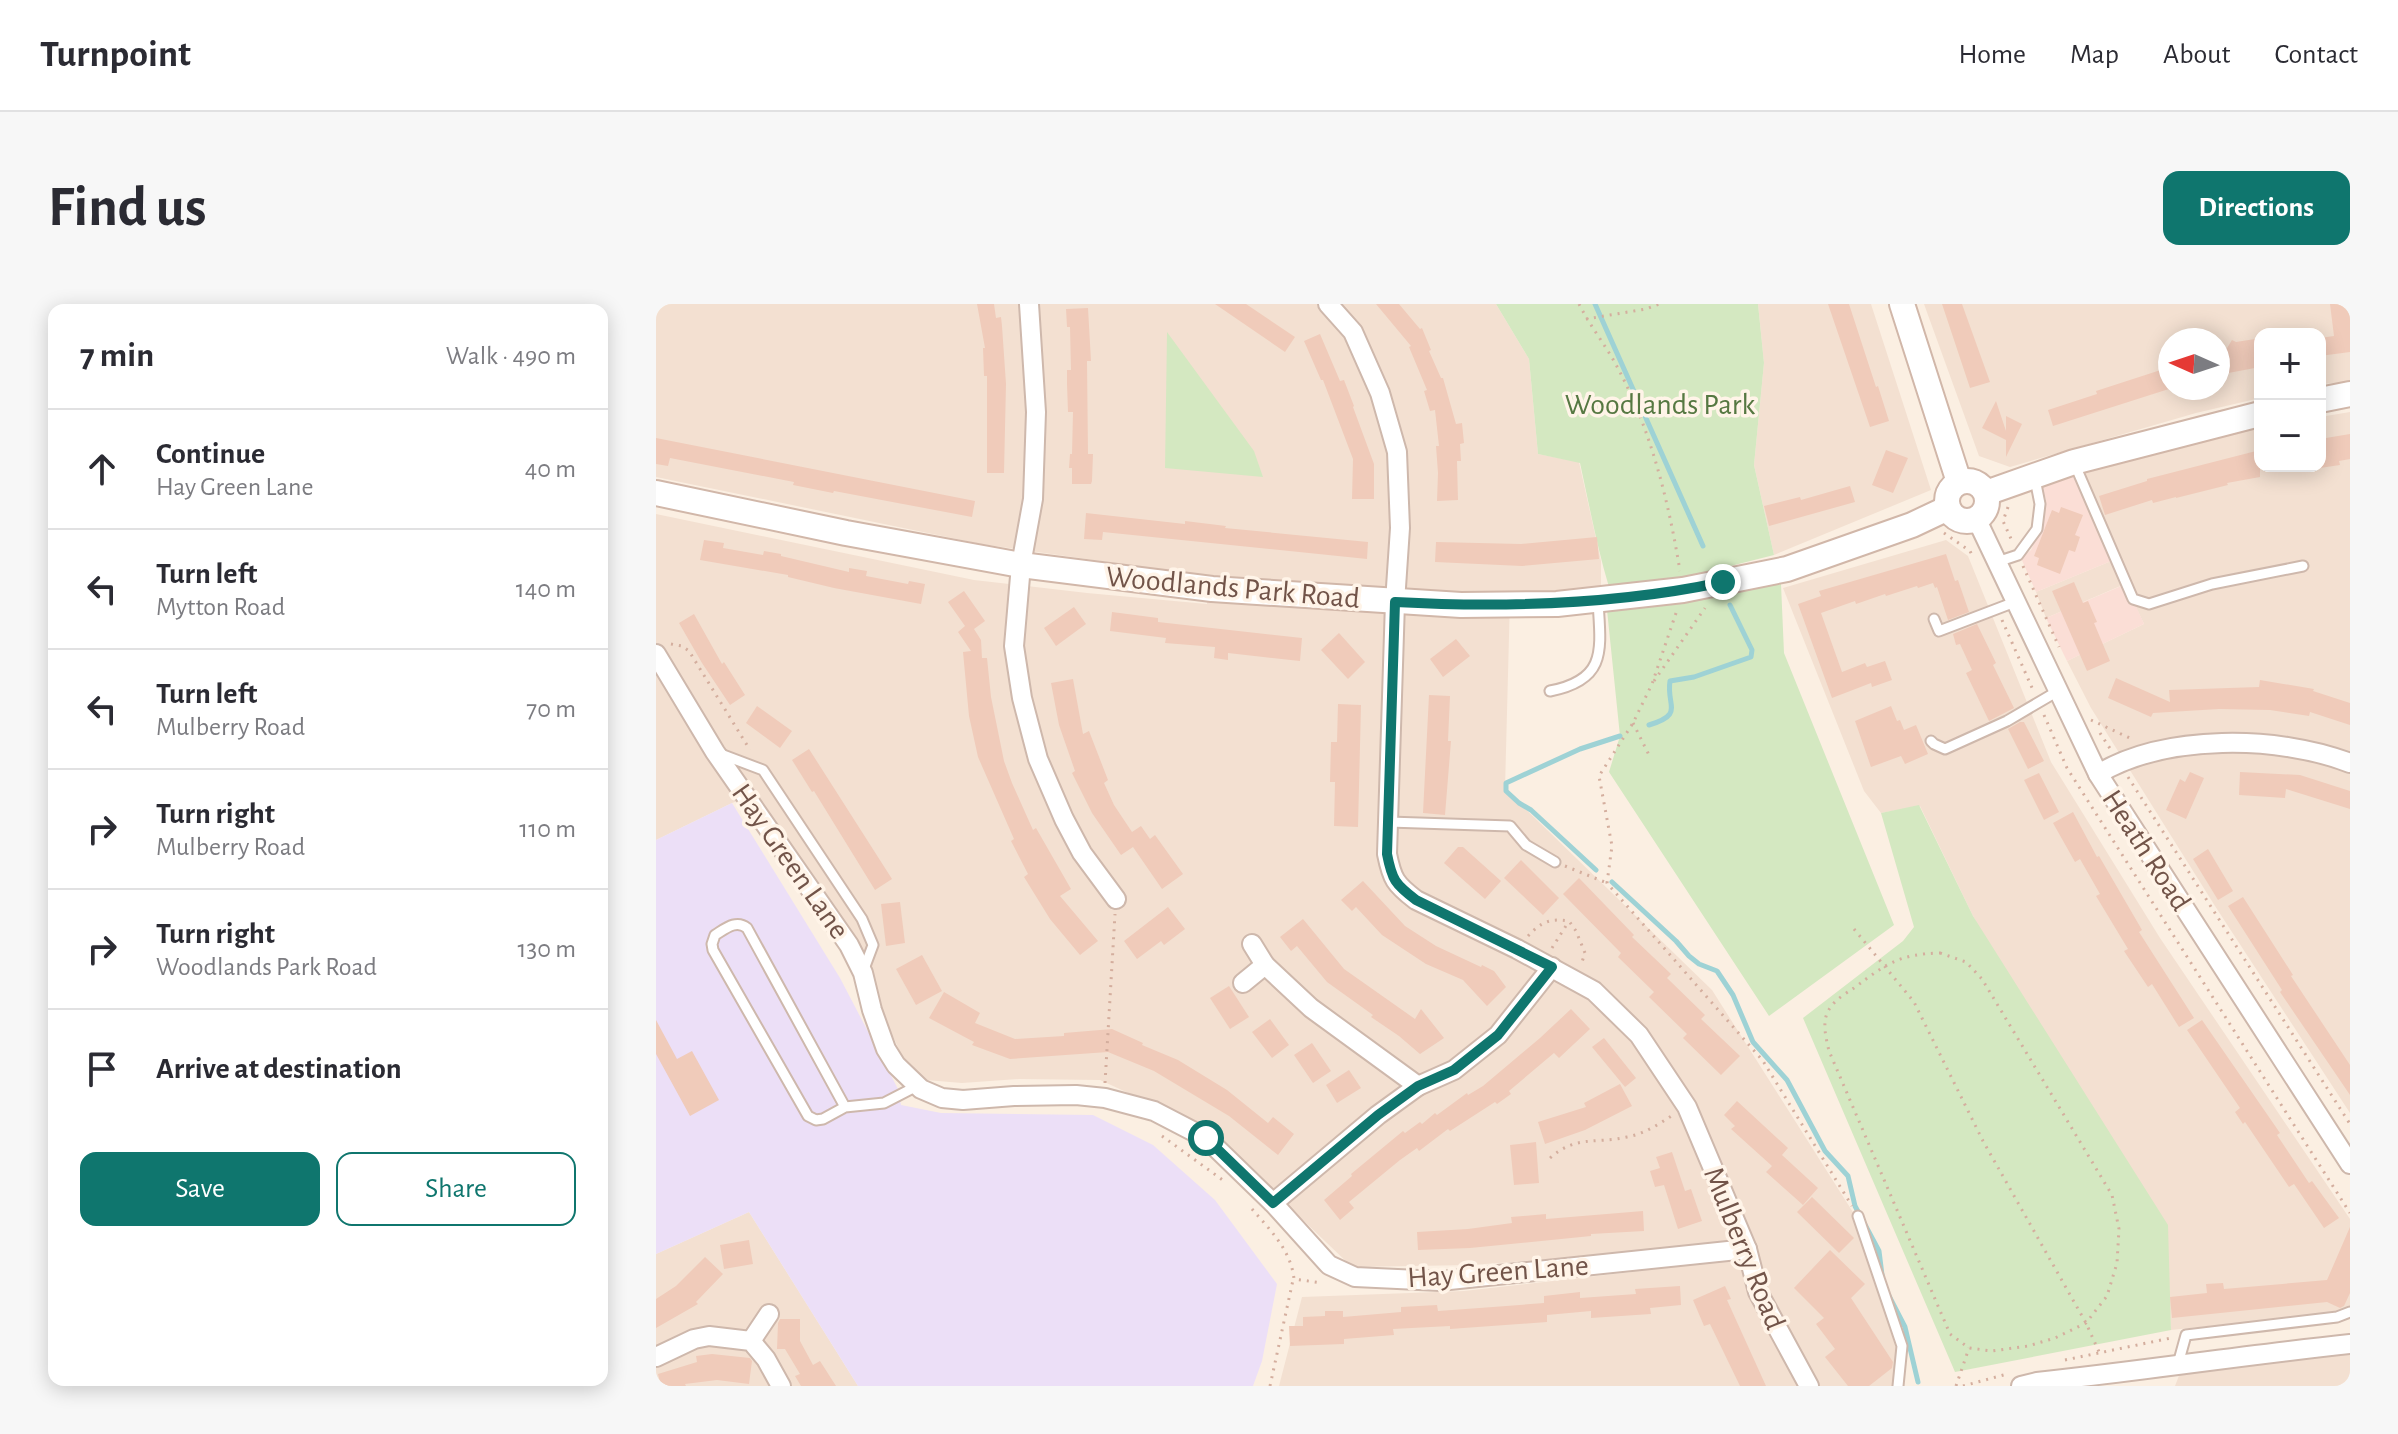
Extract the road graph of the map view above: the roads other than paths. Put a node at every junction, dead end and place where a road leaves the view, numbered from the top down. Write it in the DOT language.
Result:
graph roads {
  1 [pos="1029,304"];
  2 [pos="1328,304"];
  3 [pos="1902,304"];
  4 [pos="2350,394"];
  5 [pos="2326,399"];
  6 [pos="2254,416"];
  7 [pos="2074,462"];
  8 [pos="2023,480"];
  9 [pos="1959,482"];
  10 [pos="656,493"];
  11 [pos="1986,493"];
  12 [pos="1948,508"];
  13 [pos="1976,518"];
  14 [pos="1996,562"];
  15 [pos="1021,565"];
  16 [pos="2303,566"];
  17 [pos="1598,599"];
  18 [pos="1395,602"];
  19 [pos="2015,602"];
  20 [pos="1934,619"];
  21 [pos="660,650"];
  22 [pos="663,681"];
  23 [pos="1550,691"];
  24 [pos="2058,691"];
  25 [pos="1931,741"];
  26 [pos="715,752"];
  27 [pos="2350,763"];
  28 [pos="2098,774"];
  29 [pos="1389,822"];
  30 [pos="1555,862"];
  31 [pos="1116,899"];
  32 [pos="1252,944"];
  33 [pos="1265,965"];
  34 [pos="1547,965"];
  35 [pos="863,973"];
  36 [pos="1243,983"];
  37 [pos="917,1086"];
  38 [pos="1418,1086"];
  39 [pos="845,1107"];
  40 [pos="2350,1164"];
  41 [pos="1273,1203"];
  42 [pos="1858,1216"];
  43 [pos="1747,1249"];
  44 [pos="2350,1312"];
  45 [pos="769,1314"];
  46 [pos="751,1341"];
  47 [pos="2350,1344"];
  48 [pos="656,1357"];
  49 [pos="2178,1365"];
  50 [pos="2141,1379"];
  51 [pos="781,1386"];
  52 [pos="1809,1386"];
  53 [pos="1898,1386"];
  54 [pos="2021,1386"];
  1 -- 15 [label="street"];
  2 -- 18 [label="street, Mulberry Road"];
  3 -- 9 [label="street"];
  4 -- 5 [label="street"];
  6 -- 7 [label="street"];
  7 -- 8 [label="street"];
  7 -- 16 [label="lane"];
  8 -- 11 [label="street"];
  8 -- 14 [label="lane"];
  9 -- 11 [label="street"];
  9 -- 12 [label="street"];
  10 -- 15 [label="street, Woodlands Park Road"];
  11 -- 13 [label="street"];
  12 -- 13 [label="street"];
  12 -- 17 [label="street, Woodlands Park Road"];
  13 -- 14 [label="street, Heath Road"];
  14 -- 19 [label="street, Heath Road"];
  15 -- 18 [label="street, Woodlands Park Road"];
  15 -- 31 [label="street"];
  17 -- 18 [label="street, Woodlands Park Road"];
  17 -- 23 [label="lane"];
  18 -- 29 [label="street, Mulberry Road"];
  19 -- 20 [label="lane"];
  19 -- 24 [label="street, Heath Road"];
  21 -- 22 [label="street, Hay Green Lane"];
  22 -- 26 [label="street, Hay Green Lane"];
  24 -- 25 [label="lane"];
  24 -- 28 [label="street, Heath Road"];
  26 -- 35 [label="street, Hay Green Lane"];
  26 -- 35 [label="lane, Hay Green Lane"];
  27 -- 28 [label="street"];
  28 -- 40 [label="street, Heath Road"];
  29 -- 30 [label="lane"];
  29 -- 34 [label="street, Mulberry Road"];
  32 -- 33 [label="street"];
  33 -- 36 [label="street"];
  33 -- 38 [label="street"];
  34 -- 38 [label="street"];
  34 -- 43 [label="street, Mulberry Road"];
  35 -- 37 [label="street, Hay Green Lane"];
  37 -- 39 [label="lane"];
  37 -- 41 [label="street, Hay Green Lane"];
  38 -- 41 [label="street"];
  39 -- 39 [label="lane"];
  41 -- 43 [label="street, Hay Green Lane"];
  42 -- 53 [label="lane"];
  43 -- 52 [label="street, Mulberry Road"];
  44 -- 49 [label="lane"];
  45 -- 46 [label="street"];
  46 -- 48 [label="street"];
  46 -- 51 [label="street"];
  47 -- 49 [label="street"];
  49 -- 50 [label="street"];
  50 -- 54 [label="street"];
}
